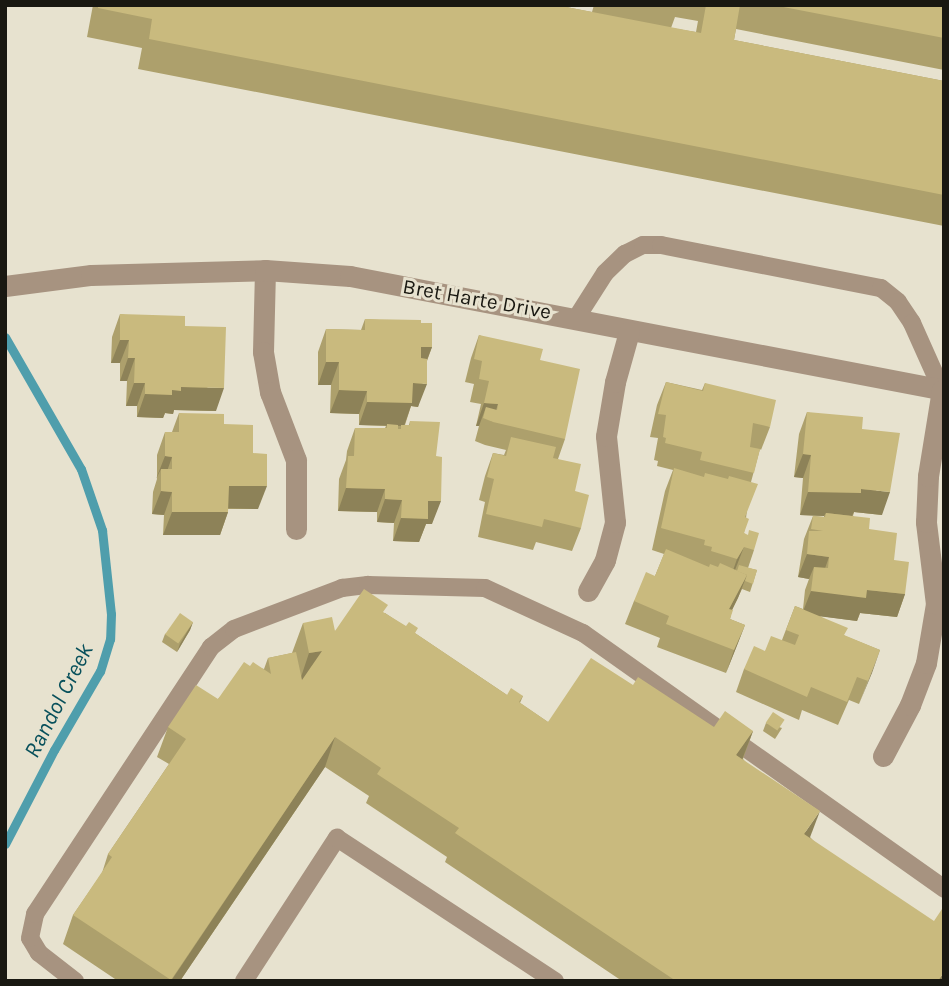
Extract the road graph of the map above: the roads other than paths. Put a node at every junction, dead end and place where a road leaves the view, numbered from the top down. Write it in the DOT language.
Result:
graph roads {
  1 [pos="265,270"];
  2 [pos="5,286"];
  3 [pos="577,317"];
  4 [pos="629,332"];
  5 [pos="943,390"];
  6 [pos="296,529"];
  7 [pos="588,591"];
  8 [pos="883,755"];
  9 [pos="944,889"];
  10 [pos="75,981"];
  11 [pos="244,981"];
  12 [pos="555,981"];
  1 -- 2 [label="street, Bret Harte Drive"];
  1 -- 3 [label="street, Bret Harte Drive"];
  1 -- 6 [label="street"];
  3 -- 4 [label="street, Bret Harte Drive"];
  3 -- 5 [label="lane"];
  4 -- 5 [label="street, Bret Harte Drive"];
  4 -- 7 [label="street"];
  5 -- 8 [label="street"];
  9 -- 10 [label="lane"];
  11 -- 12 [label="lane"];
}
